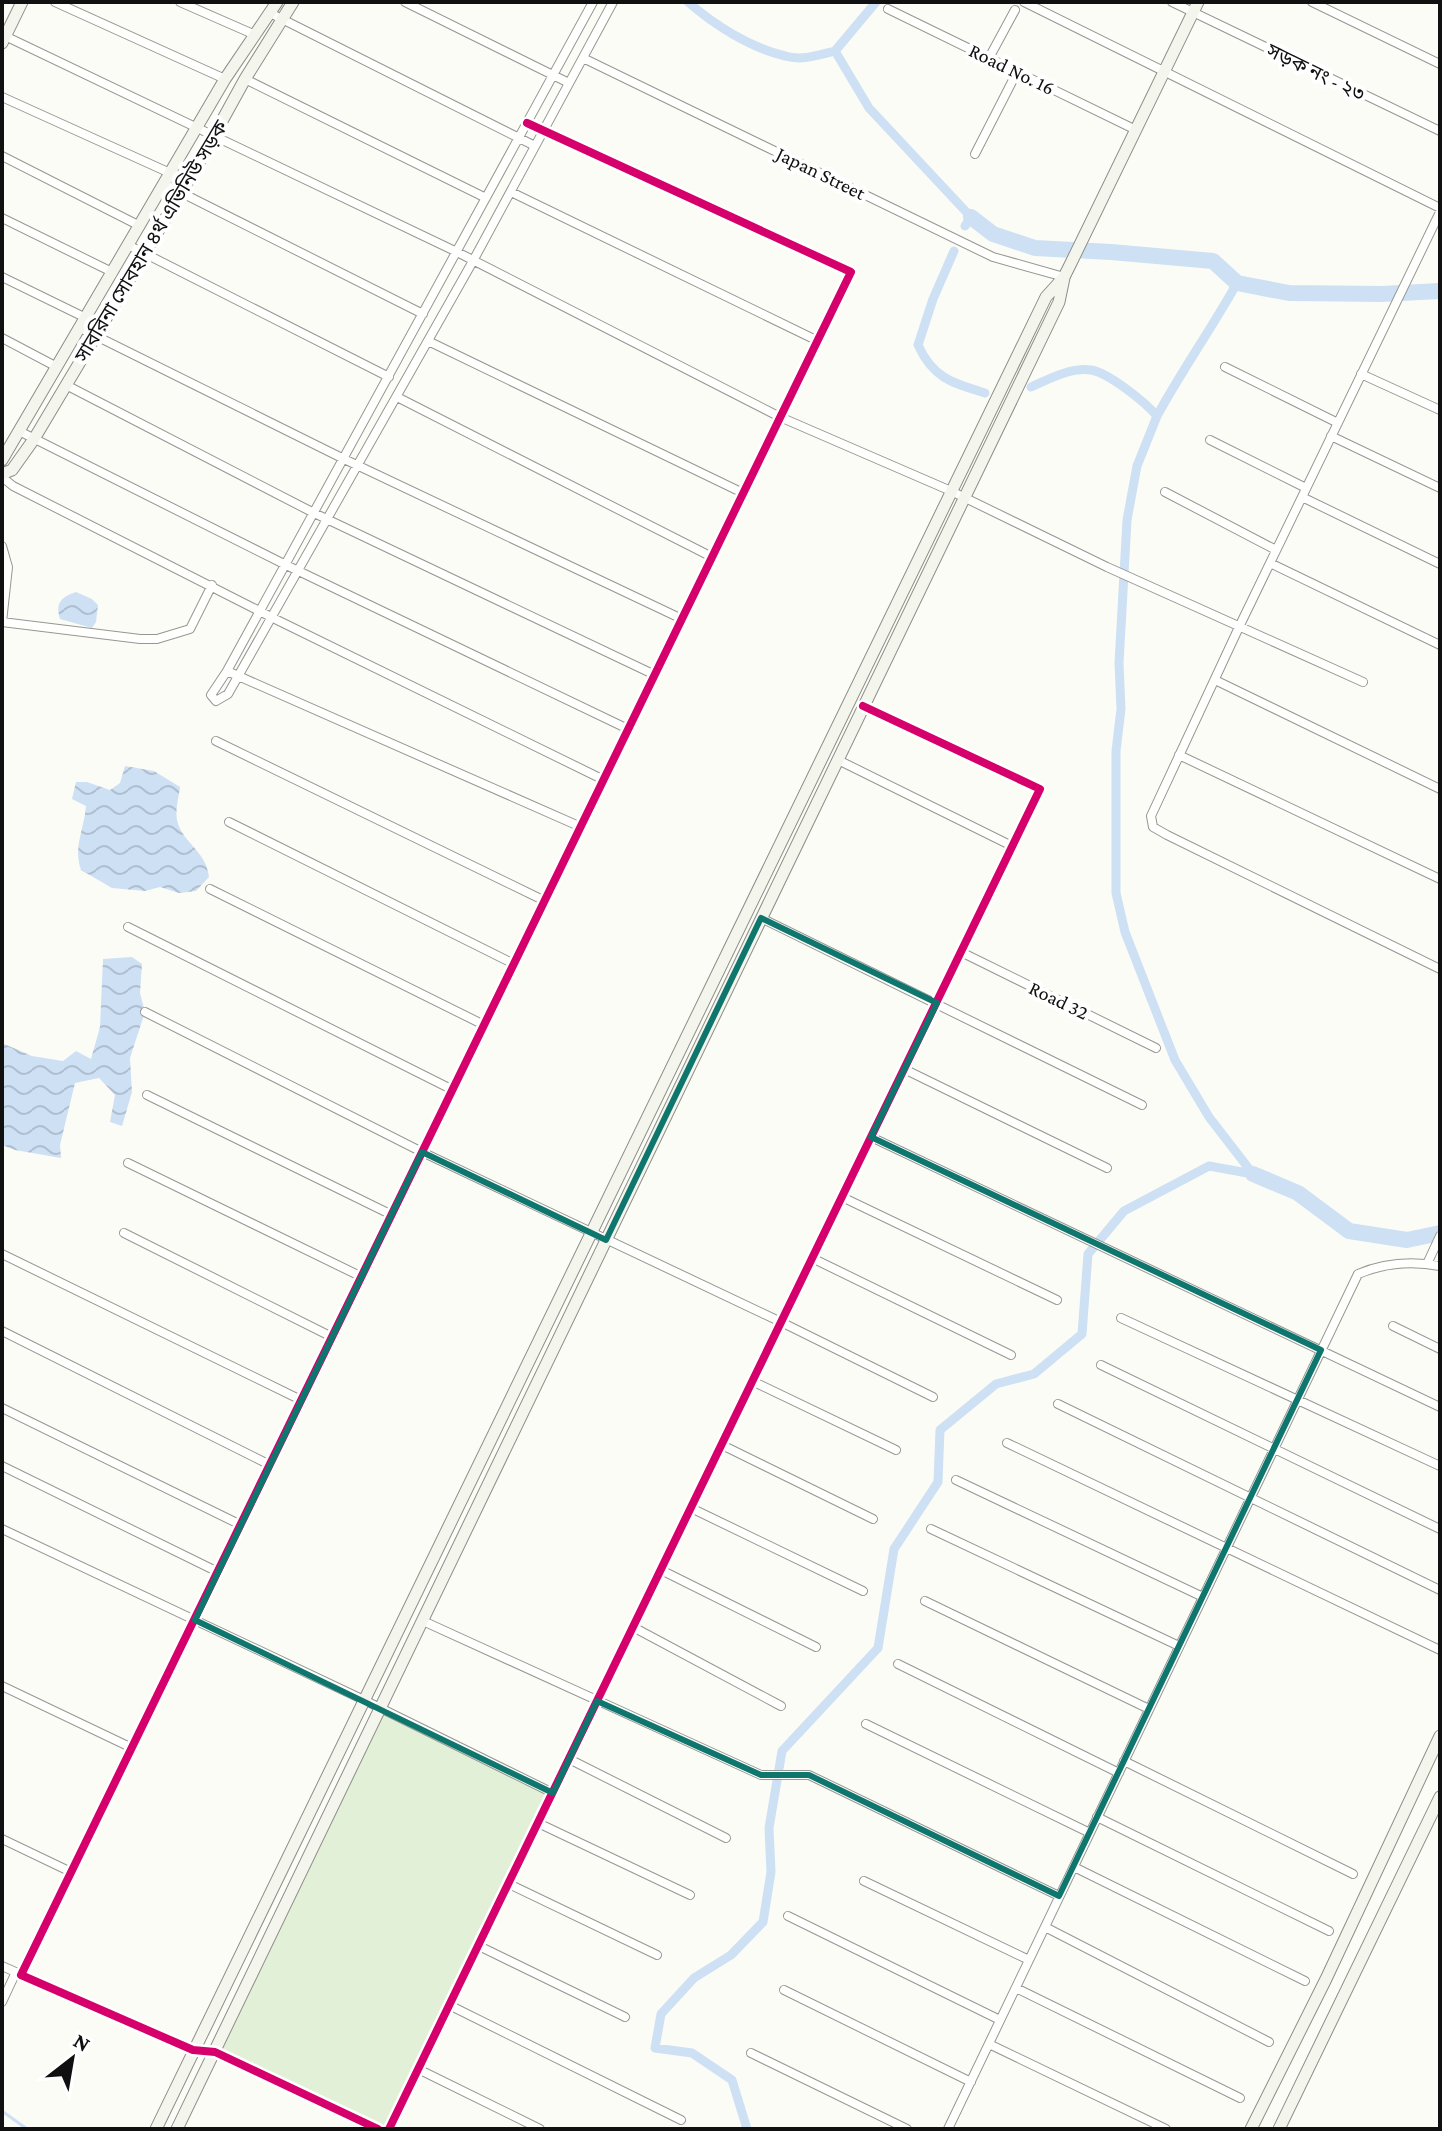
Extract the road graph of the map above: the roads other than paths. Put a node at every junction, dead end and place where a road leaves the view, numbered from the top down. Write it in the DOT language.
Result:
graph roads {
  1 [pos="22,2"];
  2 [pos="55,2"];
  3 [pos="180,2"];
  4 [pos="293,2"];
  5 [pos="405,2"];
  6 [pos="593,2"];
  7 [pos="613,2"];
  8 [pos="1024,2"];
  9 [pos="1172,2"];
  10 [pos="1312,2"];
  11 [pos="273,7"];
  12 [pos="1195,7"];
  13 [pos="888,9"];
  14 [pos="1015,10"];
  15 [pos="283,20"];
  16 [pos="253,34"];
  17 [pos="4,39"];
  18 [pos="583,58"];
  19 [pos="989,58"];
  20 [pos="1440,64"];
  21 [pos="1164,71"];
  22 [pos="1017,72"];
  23 [pos="553,75"];
  24 [pos="225,79"];
  25 [pos="245,79"];
  26 [pos="569,83"];
  27 [pos="2,97"];
  28 [pos="527,123"];
  29 [pos="197,126"];
  30 [pos="1136,130"];
  31 [pos="544,131"];
  32 [pos="1440,131"];
  33 [pos="215,134"];
  34 [pos="519,137"];
  35 [pos="535,146"];
  36 [pos="975,154"];
  37 [pos="2,156"];
  38 [pos="167,178"];
  39 [pos="180,192"];
  40 [pos="511,192"];
  41 [pos="486,198"];
  42 [pos="1440,210"];
  43 [pos="2,218"];
  44 [pos="140,226"];
  45 [pos="128,245"];
  46 [pos="457,252"];
  47 [pos="144,253"];
  48 [pos="473,261"];
  49 [pos="112,272"];
  50 [pos="2,277"];
  51 [pos="1064,277"];
  52 [pos="423,314"];
  53 [pos="83,323"];
  54 [pos="95,336"];
  55 [pos="2,338"];
  56 [pos="428,341"];
  57 [pos="818,341"];
  58 [pos="57,367"];
  59 [pos="1225,367"];
  60 [pos="1361,374"];
  61 [pos="389,377"];
  62 [pos="66,385"];
  63 [pos="397,397"];
  64 [pos="1440,410"];
  65 [pos="780,417"];
  66 [pos="1338,423"];
  67 [pos="19,431"];
  68 [pos="1331,436"];
  69 [pos="34,439"];
  70 [pos="1210,440"];
  71 [pos="344,459"];
  72 [pos="2,460"];
  73 [pos="359,466"];
  74 [pos="2,476"];
  75 [pos="1440,488"];
  76 [pos="951,491"];
  77 [pos="1165,492"];
  78 [pos="743,493"];
  79 [pos="1304,493"];
  80 [pos="963,499"];
  81 [pos="314,513"];
  82 [pos="329,519"];
  83 [pos="2,546"];
  84 [pos="1276,550"];
  85 [pos="712,557"];
  86 [pos="1270,563"];
  87 [pos="1440,564"];
  88 [pos="286,565"];
  89 [pos="299,571"];
  90 [pos="212,585"];
  91 [pos="260,612"];
  92 [pos="273,618"];
  93 [pos="682,619"];
  94 [pos="2,622"];
  95 [pos="1240,625"];
  96 [pos="1440,645"];
  97 [pos="227,671"];
  98 [pos="655,675"];
  99 [pos="240,677"];
  100 [pos="1215,680"];
  101 [pos="1363,682"];
  102 [pos="863,706"];
  103 [pos="628,729"];
  104 [pos="216,741"];
  105 [pos="1179,755"];
  106 [pos="838,760"];
  107 [pos="604,780"];
  108 [pos="1440,789"];
  109 [pos="229,822"];
  110 [pos="581,827"];
  111 [pos="1012,846"];
  112 [pos="1440,879"];
  113 [pos="210,889"];
  114 [pos="545,901"];
  115 [pos="761,918"];
  116 [pos="128,927"];
  117 [pos="961,952"];
  118 [pos="514,964"];
  119 [pos="1440,969"];
  120 [pos="937,1003"];
  121 [pos="145,1012"];
  122 [pos="484,1025"];
  123 [pos="1156,1048"];
  124 [pos="904,1069"];
  125 [pos="453,1090"];
  126 [pos="147,1095"];
  127 [pos="1142,1105"];
  128 [pos="871,1137"];
  129 [pos="422,1152"];
  130 [pos="128,1163"];
  131 [pos="1107,1168"];
  132 [pos="842,1197"];
  133 [pos="392,1215"];
  134 [pos="124,1233"];
  135 [pos="591,1233"];
  136 [pos="1440,1236"];
  137 [pos="606,1240"];
  138 [pos="2,1254"];
  139 [pos="812,1258"];
  140 [pos="1427,1264"];
  141 [pos="1440,1266"];
  142 [pos="362,1277"];
  143 [pos="1057,1300"];
  144 [pos="1121,1318"];
  145 [pos="781,1322"];
  146 [pos="1393,1326"];
  147 [pos="2,1331"];
  148 [pos="332,1337"];
  149 [pos="1440,1349"];
  150 [pos="1321,1350"];
  151 [pos="1011,1355"];
  152 [pos="1101,1365"];
  153 [pos="752,1381"];
  154 [pos="933,1397"];
  155 [pos="301,1400"];
  156 [pos="1297,1400"];
  157 [pos="1058,1404"];
  158 [pos="1440,1407"];
  159 [pos="2,1408"];
  160 [pos="1007,1443"];
  161 [pos="722,1445"];
  162 [pos="896,1450"];
  163 [pos="1273,1450"];
  164 [pos="270,1465"];
  165 [pos="2,1466"];
  166 [pos="1440,1466"];
  167 [pos="956,1480"];
  168 [pos="1250,1499"];
  169 [pos="691,1508"];
  170 [pos="873,1519"];
  171 [pos="241,1525"];
  172 [pos="2,1529"];
  173 [pos="931,1529"];
  174 [pos="1440,1529"];
  175 [pos="1227,1547"];
  176 [pos="661,1570"];
  177 [pos="218,1572"];
  178 [pos="1440,1590"];
  179 [pos="863,1591"];
  180 [pos="1203,1597"];
  181 [pos="925,1601"];
  182 [pos="195,1620"];
  183 [pos="423,1621"];
  184 [pos="633,1627"];
  185 [pos="1179,1646"];
  186 [pos="816,1647"];
  187 [pos="1440,1650"];
  188 [pos="898,1664"];
  189 [pos="2,1686"];
  190 [pos="364,1700"];
  191 [pos="597,1701"];
  192 [pos="781,1706"];
  193 [pos="380,1709"];
  194 [pos="1149,1709"];
  195 [pos="866,1724"];
  196 [pos="1440,1736"];
  197 [pos="132,1748"];
  198 [pos="569,1759"];
  199 [pos="1124,1761"];
  200 [pos="1119,1773"];
  201 [pos="553,1793"];
  202 [pos="1440,1797"];
  203 [pos="1097,1817"];
  204 [pos="538,1823"];
  205 [pos="1090,1833"];
  206 [pos="726,1838"];
  207 [pos="2,1839"];
  208 [pos="1074,1867"];
  209 [pos="71,1872"];
  210 [pos="1353,1874"];
  211 [pos="864,1881"];
  212 [pos="509,1884"];
  213 [pos="690,1895"];
  214 [pos="1059,1896"];
  215 [pos="788,1916"];
  216 [pos="1045,1927"];
  217 [pos="1329,1931"];
  218 [pos="479,1946"];
  219 [pos="657,1955"];
  220 [pos="1029,1960"];
  221 [pos="2,1966"];
  222 [pos="18,1974"];
  223 [pos="1305,1981"];
  224 [pos="1016,1988"];
  225 [pos="784,1990"];
  226 [pos="2,2002"];
  227 [pos="449,2005"];
  228 [pos="625,2017"];
  229 [pos="1000,2020"];
  230 [pos="1269,2042"];
  231 [pos="989,2044"];
  232 [pos="193,2050"];
  233 [pos="215,2052"];
  234 [pos="751,2053"];
  235 [pos="418,2069"];
  236 [pos="971,2082"];
  237 [pos="1240,2098"];
  238 [pos="681,2120"];
  239 [pos="156,2129"];
  240 [pos="177,2129"];
  241 [pos="378,2129"];
  242 [pos="389,2129"];
  243 [pos="540,2129"];
  244 [pos="907,2129"];
  245 [pos="948,2129"];
  246 [pos="1166,2129"];
  247 [pos="1251,2129"];
  248 [pos="1279,2129"];
  1 -- 17 [label="street"];
  2 -- 24 [label="street"];
  3 -- 16 [label="street"];
  4 -- 15 [label="street, সাবরিনা সোবহান ৪র্থ এভিনিউ সড়ক"];
  5 -- 23 [label="street"];
  6 -- 23 [label="street"];
  7 -- 18 [label="street"];
  8 -- 21 [label="street"];
  9 -- 12 [label="street, সড়ক নং - ২৩"];
  10 -- 20 [label="street"];
  11 -- 15 [label="street"];
  11 -- 16 [label="street, সাবরিনা সোবহান ৪র্থ এভিনিউ সড়ক"];
  12 -- 21 [label="street"];
  12 -- 32 [label="street, সড়ক নং - ২৩"];
  13 -- 19 [label="street, Road No. 16"];
  14 -- 19 [label="street"];
  15 -- 25 [label="street, সাবরিনা সোবহান ৪র্থ এভিনিউ সড়ক"];
  15 -- 34 [label="street"];
  16 -- 24 [label="street, সাবরিনা সোবহান ৪র্থ এভিনিউ সড়ক"];
  17 -- 29 [label="street"];
  18 -- 26 [label="street"];
  18 -- 51 [label="street, Japan Street"];
  19 -- 22 [label="street, Road No. 16"];
  21 -- 30 [label="street"];
  21 -- 42 [label="street"];
  22 -- 30 [label="street, Road No. 16"];
  22 -- 36 [label="street"];
  23 -- 26 [label="street"];
  23 -- 28 [label="street"];
  24 -- 29 [label="street, সাবরিনা সোবহান ৪র্থ এভিনিউ সড়ক"];
  25 -- 33 [label="street, সাবরিনা সোবহান ৪র্থ এভিনিউ সড়ক"];
  25 -- 41 [label="street"];
  26 -- 31 [label="street"];
  27 -- 38 [label="street"];
  28 -- 31 [label="street"];
  28 -- 34 [label="street"];
  29 -- 33 [label="street"];
  29 -- 38 [label="street, সাবরিনা সোবহান ৪র্থ এভিনিউ সড়ক"];
  30 -- 51 [label="street"];
  31 -- 35 [label="street"];
  31 -- 57 [label="street"];
  33 -- 39 [label="street, সাবরিনা সোবহান ৪র্থ এভিনিউ সড়ক"];
  33 -- 46 [label="street"];
  34 -- 35 [label="street"];
  34 -- 41 [label="street"];
  35 -- 40 [label="street"];
  37 -- 44 [label="street"];
  38 -- 39 [label="street"];
  38 -- 44 [label="street, সাবরিনা সোবহান ৪র্থ এভিনিউ সড়ক"];
  39 -- 47 [label="street, সাবরিনা সোবহান ৪র্থ এভিনিউ সড়ক"];
  39 -- 52 [label="street"];
  40 -- 48 [label="street"];
  40 -- 57 [label="street"];
  41 -- 46 [label="street"];
  42 -- 60 [label="street"];
  43 -- 49 [label="street"];
  44 -- 45 [label="street, সাবরিনা সোবহান ৪র্থ এভিনিউ সড়ক"];
  45 -- 47 [label="street"];
  45 -- 49 [label="street, সাবরিনা সোবহান ৪র্থ এভিনিউ সড়ক"];
  46 -- 48 [label="street"];
  46 -- 52 [label="street"];
  47 -- 54 [label="street, সাবরিনা সোবহান ৪র্থ এভিনিউ সড়ক"];
  47 -- 61 [label="street"];
  48 -- 56 [label="street"];
  48 -- 65 [label="street"];
  49 -- 53 [label="street, সাবরিনা সোবহান ৪র্থ এভিনিউ সড়ক"];
  50 -- 53 [label="street"];
  51 -- 76 [label="street"];
  51 -- 80 [label="street"];
  52 -- 61 [label="street"];
  53 -- 54 [label="street"];
  53 -- 58 [label="street, সাবরিনা সোবহান ৪র্থ এভিনিউ সড়ক"];
  54 -- 62 [label="street, সাবরিনা সোবহান ৪র্থ এভিনিউ সড়ক"];
  54 -- 71 [label="street"];
  55 -- 58 [label="street"];
  56 -- 63 [label="street"];
  56 -- 78 [label="street"];
  57 -- 65 [label="street"];
  58 -- 67 [label="street, সাবরিনা সোবহান ৪র্থ এভিনিউ সড়ক"];
  59 -- 66 [label="street"];
  60 -- 64 [label="street"];
  60 -- 66 [label="street"];
  61 -- 71 [label="street"];
  62 -- 69 [label="street, সাবরিনা সোবহান ৪র্থ এভিনিউ সড়ক"];
  62 -- 81 [label="street"];
  63 -- 73 [label="street"];
  63 -- 85 [label="street"];
  65 -- 76 [label="street"];
  65 -- 78 [label="street"];
  66 -- 68 [label="street"];
  67 -- 69 [label="street"];
  67 -- 72 [label="street, সাবরিনা সোবহান ৪র্থ এভিনিউ সড়ক"];
  68 -- 75 [label="street"];
  68 -- 79 [label="street"];
  69 -- 74 [label="street, সাবরিনা সোবহান ৪র্থ এভিনিউ সড়ক"];
  69 -- 88 [label="street"];
  70 -- 79 [label="street"];
  71 -- 73 [label="street"];
  71 -- 81 [label="street"];
  73 -- 82 [label="street"];
  73 -- 93 [label="street"];
  74 -- 90 [label="street"];
  76 -- 80 [label="street"];
  76 -- 135 [label="street"];
  77 -- 84 [label="street"];
  78 -- 85 [label="street"];
  79 -- 84 [label="street"];
  79 -- 87 [label="street"];
  80 -- 95 [label="street"];
  80 -- 102 [label="street"];
  81 -- 82 [label="street"];
  81 -- 88 [label="street"];
  82 -- 89 [label="street"];
  82 -- 98 [label="street"];
  83 -- 94 [label="street"];
  84 -- 86 [label="street"];
  85 -- 93 [label="street"];
  86 -- 95 [label="street"];
  86 -- 96 [label="street"];
  88 -- 89 [label="street"];
  88 -- 91 [label="street"];
  89 -- 92 [label="street"];
  89 -- 103 [label="street"];
  90 -- 91 [label="street"];
  90 -- 94 [label="street"];
  91 -- 92 [label="street"];
  91 -- 97 [label="street"];
  92 -- 99 [label="street"];
  92 -- 107 [label="street"];
  93 -- 98 [label="street"];
  95 -- 100 [label="street"];
  95 -- 101 [label="street"];
  97 -- 99 [label="street"];
  97 -- 99 [label="street"];
  98 -- 103 [label="street"];
  99 -- 110 [label="street"];
  100 -- 105 [label="street"];
  100 -- 108 [label="street"];
  102 -- 106 [label="street"];
  102 -- 111 [label="street"];
  103 -- 107 [label="street"];
  104 -- 114 [label="street"];
  105 -- 112 [label="street"];
  105 -- 119 [label="street"];
  106 -- 111 [label="street"];
  106 -- 115 [label="street"];
  107 -- 110 [label="street"];
  109 -- 118 [label="street"];
  110 -- 114 [label="street"];
  111 -- 117 [label="street"];
  113 -- 122 [label="street"];
  114 -- 118 [label="street"];
  115 -- 120 [label="street"];
  115 -- 137 [label="street"];
  116 -- 125 [label="street"];
  117 -- 120 [label="street"];
  117 -- 123 [label="street, Road 32"];
  118 -- 122 [label="street"];
  120 -- 124 [label="street"];
  120 -- 127 [label="street"];
  121 -- 129 [label="street"];
  122 -- 125 [label="street"];
  124 -- 128 [label="street"];
  124 -- 131 [label="street"];
  125 -- 129 [label="street"];
  126 -- 133 [label="street"];
  128 -- 132 [label="street"];
  128 -- 150 [label="street"];
  129 -- 133 [label="street"];
  129 -- 135 [label="street"];
  130 -- 142 [label="street"];
  132 -- 139 [label="street"];
  132 -- 143 [label="street"];
  133 -- 142 [label="street"];
  134 -- 148 [label="street"];
  135 -- 137 [label="street"];
  135 -- 190 [label="street"];
  136 -- 140 [label="street"];
  137 -- 145 [label="street"];
  137 -- 183 [label="street"];
  138 -- 155 [label="street"];
  139 -- 145 [label="street"];
  139 -- 151 [label="street"];
  140 -- 141 [label="street"];
  140 -- 150 [label="street"];
  142 -- 148 [label="street"];
  144 -- 156 [label="street"];
  145 -- 153 [label="street"];
  145 -- 154 [label="street"];
  146 -- 149 [label="street"];
  147 -- 164 [label="street"];
  148 -- 155 [label="street"];
  150 -- 156 [label="street"];
  150 -- 158 [label="street"];
  152 -- 163 [label="street"];
  153 -- 161 [label="street"];
  153 -- 162 [label="street"];
  155 -- 164 [label="street"];
  156 -- 163 [label="street"];
  156 -- 166 [label="street"];
  157 -- 168 [label="street"];
  159 -- 171 [label="street"];
  160 -- 175 [label="street"];
  161 -- 169 [label="street"];
  161 -- 170 [label="street"];
  163 -- 168 [label="street"];
  163 -- 174 [label="street"];
  164 -- 171 [label="street"];
  165 -- 177 [label="street"];
  167 -- 180 [label="street"];
  168 -- 175 [label="street"];
  168 -- 178 [label="street"];
  169 -- 176 [label="street"];
  169 -- 179 [label="street"];
  171 -- 177 [label="street"];
  172 -- 182 [label="street"];
  173 -- 185 [label="street"];
  175 -- 180 [label="street"];
  175 -- 187 [label="street"];
  176 -- 184 [label="street"];
  176 -- 186 [label="street"];
  177 -- 182 [label="street"];
  180 -- 185 [label="street"];
  181 -- 194 [label="street"];
  182 -- 190 [label="street"];
  182 -- 197 [label="street"];
  183 -- 191 [label="street"];
  183 -- 193 [label="street"];
  184 -- 191 [label="street"];
  184 -- 192 [label="street"];
  185 -- 194 [label="street"];
  188 -- 200 [label="street"];
  189 -- 197 [label="street"];
  190 -- 193 [label="street"];
  190 -- 232 [label="street"];
  191 -- 198 [label="street"];
  191 -- 214 [label="street"];
  193 -- 201 [label="street"];
  193 -- 233 [label="street"];
  194 -- 199 [label="street"];
  195 -- 205 [label="street"];
  196 -- 247 [label="street"];
  197 -- 209 [label="street"];
  198 -- 201 [label="street"];
  198 -- 206 [label="street"];
  199 -- 200 [label="street"];
  199 -- 210 [label="street"];
  200 -- 203 [label="street"];
  201 -- 204 [label="street"];
  202 -- 248 [label="street"];
  203 -- 205 [label="street"];
  203 -- 217 [label="street"];
  204 -- 212 [label="street"];
  204 -- 213 [label="street"];
  205 -- 208 [label="street"];
  207 -- 209 [label="street"];
  208 -- 214 [label="street"];
  208 -- 223 [label="street"];
  209 -- 222 [label="street"];
  211 -- 220 [label="street"];
  212 -- 218 [label="street"];
  212 -- 219 [label="street"];
  214 -- 216 [label="street"];
  215 -- 229 [label="street"];
  216 -- 220 [label="street"];
  216 -- 230 [label="street"];
  218 -- 227 [label="street"];
  218 -- 228 [label="street"];
  220 -- 224 [label="street"];
  221 -- 222 [label="street"];
  222 -- 226 [label="street"];
  222 -- 232 [label="street"];
  224 -- 229 [label="street"];
  224 -- 237 [label="street"];
  225 -- 236 [label="street"];
  227 -- 235 [label="street"];
  227 -- 238 [label="street"];
  229 -- 231 [label="street"];
  231 -- 236 [label="street"];
  231 -- 246 [label="street"];
  232 -- 233 [label="street"];
  232 -- 239 [label="street"];
  233 -- 240 [label="street"];
  233 -- 241 [label="street"];
  234 -- 244 [label="street"];
  235 -- 242 [label="street"];
  235 -- 243 [label="street"];
  236 -- 245 [label="street"];
}
